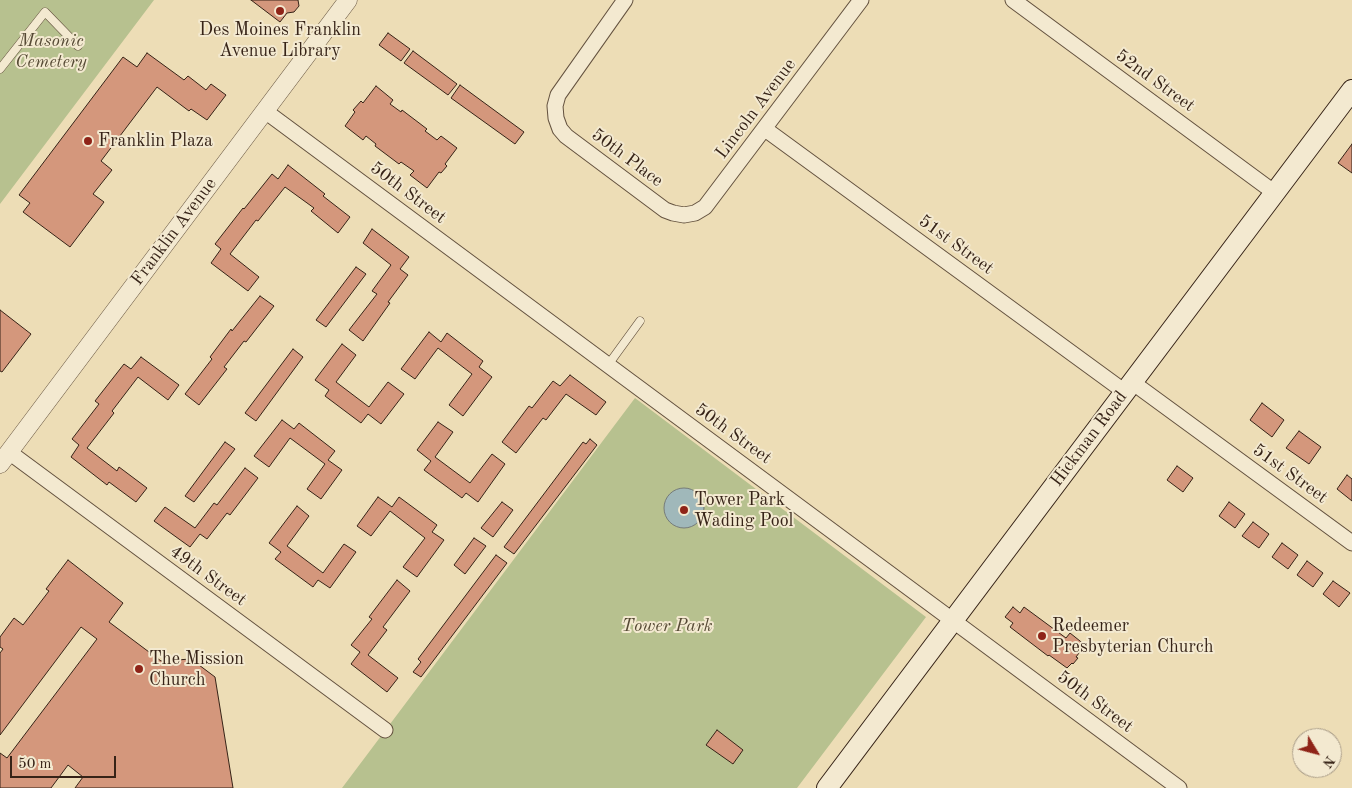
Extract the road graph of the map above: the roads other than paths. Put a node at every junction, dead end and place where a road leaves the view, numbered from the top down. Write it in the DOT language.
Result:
graph roads {
  1 [pos="348,0"];
  2 [pos="625,0"];
  3 [pos="861,0"];
  4 [pos="1013,0"];
  5 [pos="78,46"];
  6 [pos="0,69"];
  7 [pos="1352,90"];
  8 [pos="265,111"];
  9 [pos="764,129"];
  10 [pos="1275,193"];
  11 [pos="665,210"];
  12 [pos="640,321"];
  13 [pos="608,365"];
  14 [pos="1128,387"];
  15 [pos="4,458"];
  16 [pos="1352,543"];
  17 [pos="953,620"];
  18 [pos="384,730"];
  19 [pos="827,788"];
  20 [pos="1179,788"];
  1 -- 8 [label="street, Franklin Avenue"];
  2 -- 11 [label="street, 50th Place"];
  3 -- 9 [label="street, Lincoln Avenue"];
  4 -- 10 [label="street, 52nd Street"];
  5 -- 6 [label="lane"];
  7 -- 10 [label="main road, Hickman Road"];
  8 -- 13 [label="street, 50th Street"];
  8 -- 15 [label="street, Franklin Avenue"];
  9 -- 11 [label="street, Lincoln Avenue"];
  9 -- 14 [label="street, 51st Street"];
  10 -- 14 [label="main road, Hickman Road"];
  12 -- 13 [label="lane"];
  13 -- 17 [label="street, 50th Street"];
  14 -- 16 [label="street, 51st Street"];
  14 -- 17 [label="main road, Hickman Road"];
  15 -- 18 [label="street, 49th Street"];
  17 -- 19 [label="main road, Hickman Road"];
  17 -- 20 [label="street, 50th Street"];
}
